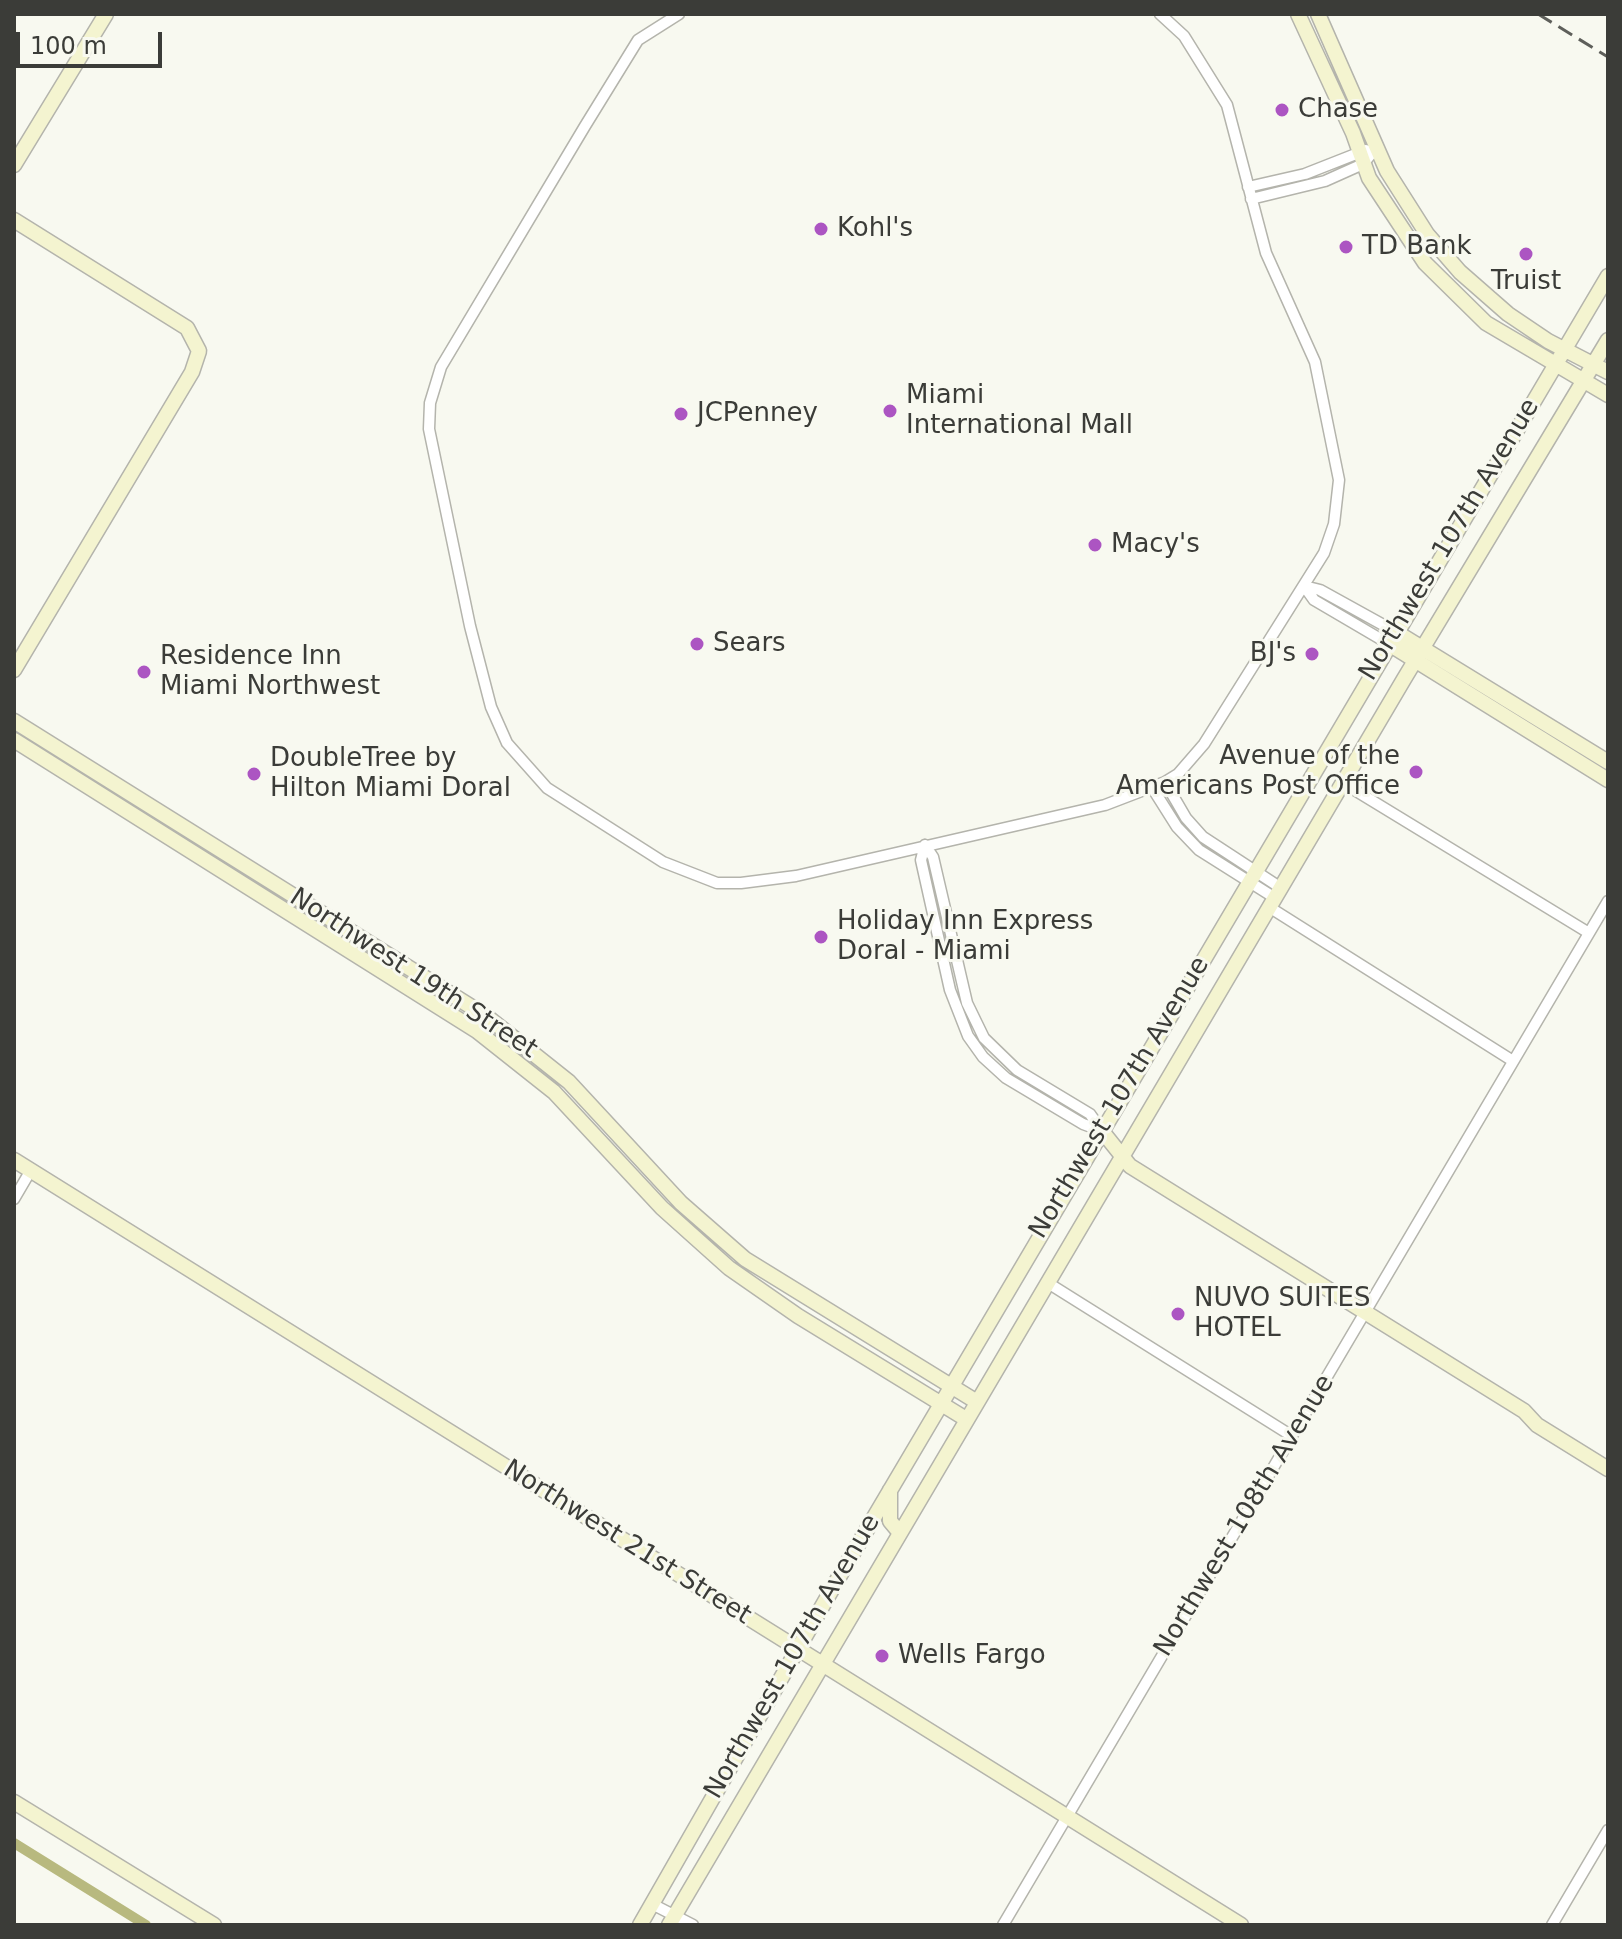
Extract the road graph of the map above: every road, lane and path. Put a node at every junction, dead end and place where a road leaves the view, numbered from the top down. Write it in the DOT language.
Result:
graph roads {
  1 [pos="106,14"];
  2 [pos="679,14"];
  3 [pos="1160,14"];
  4 [pos="1298,14"];
  5 [pos="1318,14"];
  6 [pos="1376,148"];
  7 [pos="1361,157"];
  8 [pos="14,165"];
  9 [pos="1248,187"];
  10 [pos="1251,199"];
  11 [pos="14,220"];
  12 [pos="1608,276"];
  13 [pos="1608,340"];
  14 [pos="1562,349"];
  15 [pos="1553,365"];
  16 [pos="1593,366"];
  17 [pos="1608,372"];
  18 [pos="1583,383"];
  19 [pos="1608,395"];
  20 [pos="1304,586"];
  21 [pos="1392,638"];
  22 [pos="1419,653"];
  23 [pos="14,670"];
  24 [pos="14,721"];
  25 [pos="1556,738"];
  26 [pos="14,740"];
  27 [pos="1608,762"];
  28 [pos="1608,780"];
  29 [pos="1165,782"];
  30 [pos="1343,783"];
  31 [pos="1153,789"];
  32 [pos="925,845"];
  33 [pos="1251,876"];
  34 [pos="1275,898"];
  35 [pos="1608,901"];
  36 [pos="1589,933"];
  37 [pos="1513,1061"];
  38 [pos="1102,1131"];
  39 [pos="1121,1157"];
  40 [pos="14,1160"];
  41 [pos="31,1170"];
  42 [pos="14,1199"];
  43 [pos="1048,1283"];
  44 [pos="1365,1313"];
  45 [pos="951,1387"];
  46 [pos="977,1402"];
  47 [pos="940,1404"];
  48 [pos="1524,1411"];
  49 [pos="966,1419"];
  50 [pos="1292,1436"];
  51 [pos="1608,1458"];
  52 [pos="1608,1469"];
  53 [pos="890,1489"];
  54 [pos="900,1533"];
  55 [pos="797,1648"];
  56 [pos="823,1664"];
  57 [pos="14,1802"];
  58 [pos="1068,1816"];
  59 [pos="1608,1830"];
  60 [pos="652,1904"];
  61 [pos="672,1920"];
  62 [pos="214,1925"];
  63 [pos="640,1925"];
  64 [pos="693,1925"];
  65 [pos="1003,1925"];
  66 [pos="1241,1925"];
  67 [pos="1552,1925"];
  1 -- 8 [label="street"];
  2 -- 32 [label="street"];
  3 -- 9 [label="street"];
  4 -- 7 [label="street"];
  5 -- 6 [label="street"];
  6 -- 7 [label="street"];
  6 -- 14 [label="street"];
  7 -- 9 [label="street"];
  7 -- 10 [label="street"];
  7 -- 15 [label="street"];
  9 -- 10 [label="street"];
  10 -- 20 [label="street"];
  11 -- 23 [label="street"];
  12 -- 14 [label="street, Northwest 107th Avenue"];
  13 -- 16 [label="street, Northwest 107th Avenue"];
  14 -- 15 [label="street, Northwest 107th Avenue"];
  14 -- 16 [label="street"];
  15 -- 18 [label="street"];
  15 -- 21 [label="street, Northwest 107th Avenue"];
  16 -- 17 [label="street"];
  16 -- 18 [label="street, Northwest 107th Avenue"];
  18 -- 19 [label="street"];
  18 -- 22 [label="street, Northwest 107th Avenue"];
  20 -- 21 [label="street"];
  20 -- 29 [label="street"];
  21 -- 22 [label="street"];
  21 -- 33 [label="street, Northwest 107th Avenue"];
  22 -- 25 [label="street"];
  22 -- 30 [label="street, Northwest 107th Avenue"];
  24 -- 45 [label="street, Northwest 19th Street"];
  25 -- 27 [label="street"];
  25 -- 28 [label="street"];
  26 -- 47 [label="street, Northwest 19th Street"];
  29 -- 31 [label="street"];
  29 -- 33 [label="street"];
  30 -- 34 [label="street, Northwest 107th Avenue"];
  30 -- 36 [label="street"];
  31 -- 32 [label="street"];
  31 -- 33 [label="street"];
  32 -- 38 [label="street"];
  33 -- 34 [label="street"];
  33 -- 38 [label="street, Northwest 107th Avenue"];
  34 -- 37 [label="street"];
  34 -- 39 [label="street, Northwest 107th Avenue"];
  35 -- 36 [label="street, Northwest 108th Avenue"];
  36 -- 37 [label="street, Northwest 108th Avenue"];
  37 -- 44 [label="street, Northwest 108th Avenue"];
  38 -- 39 [label="street"];
  38 -- 45 [label="street, Northwest 107th Avenue"];
  39 -- 43 [label="street, Northwest 107th Avenue"];
  39 -- 44 [label="street"];
  40 -- 41 [label="street, Northwest 21st Street"];
  41 -- 42 [label="street"];
  41 -- 55 [label="street, Northwest 21st Street"];
  43 -- 46 [label="street, Northwest 107th Avenue"];
  43 -- 50 [label="street"];
  44 -- 48 [label="street"];
  44 -- 50 [label="street, Northwest 108th Avenue"];
  45 -- 46 [label="street, Northwest 19th Street"];
  45 -- 47 [label="street, Northwest 107th Avenue"];
  46 -- 49 [label="street, Northwest 107th Avenue"];
  47 -- 49 [label="street, Northwest 19th Street"];
  47 -- 53 [label="street, Northwest 107th Avenue"];
  48 -- 51 [label="street"];
  48 -- 52 [label="street"];
  49 -- 54 [label="street, Northwest 107th Avenue"];
  50 -- 58 [label="street, Northwest 108th Avenue"];
  53 -- 54 [label="street"];
  53 -- 55 [label="street, Northwest 107th Avenue"];
  54 -- 56 [label="street, Northwest 107th Avenue"];
  55 -- 56 [label="street, Northwest 21st Street"];
  55 -- 60 [label="street, Northwest 107th Avenue"];
  56 -- 58 [label="street, Northwest 21st Street"];
  56 -- 61 [label="street, Northwest 107th Avenue"];
  57 -- 62 [label="street"];
  58 -- 65 [label="street, Northwest 108th Avenue"];
  58 -- 66 [label="street, Northwest 21st Street"];
  59 -- 67 [label="street"];
  60 -- 61 [label="street"];
  60 -- 63 [label="street, Northwest 107th Avenue"];
  61 -- 64 [label="street"];
}
